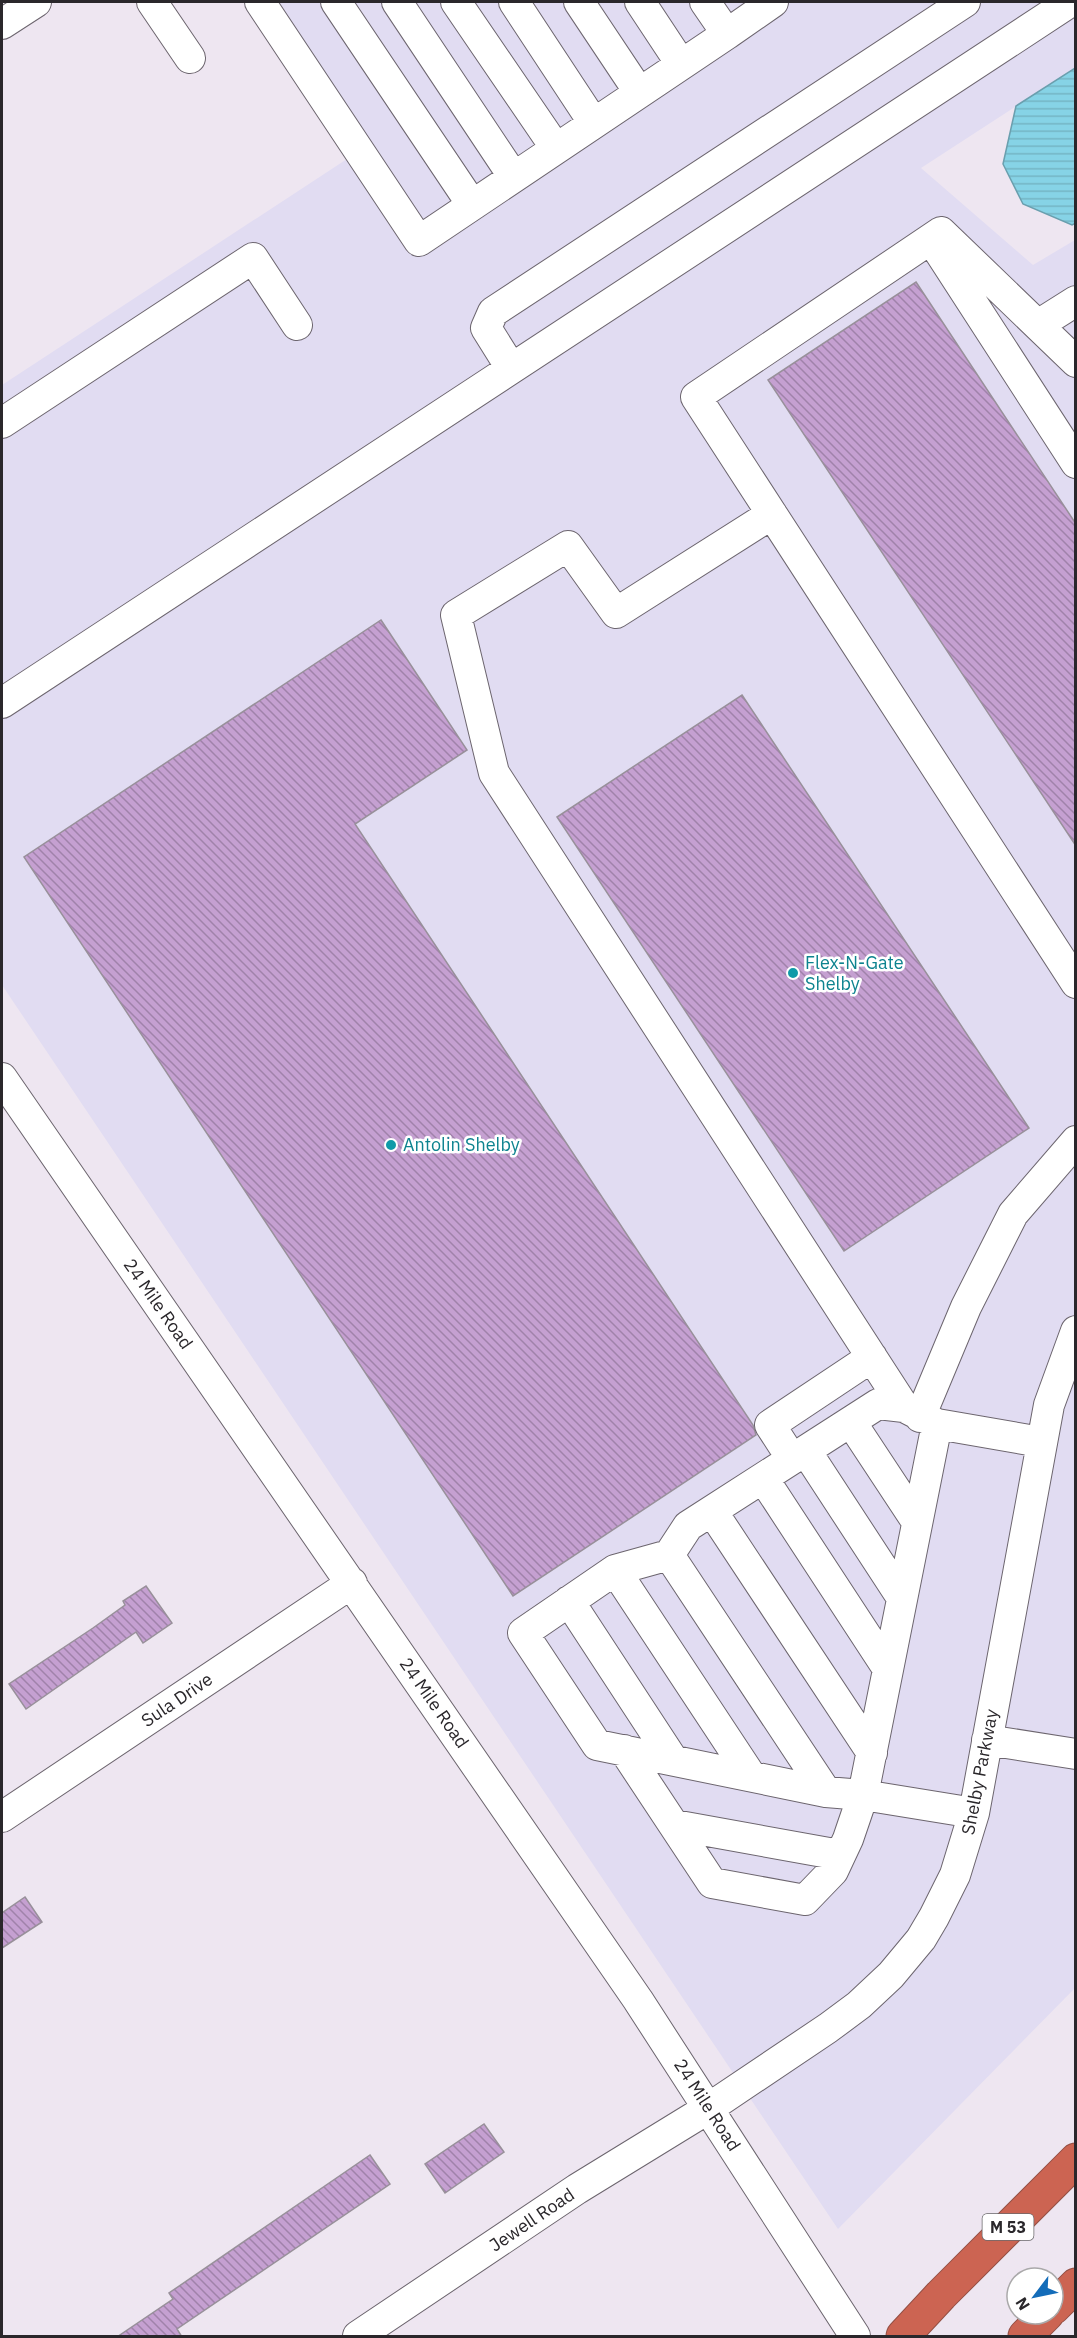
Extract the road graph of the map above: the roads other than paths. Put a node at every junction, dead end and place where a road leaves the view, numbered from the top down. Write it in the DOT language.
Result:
graph roads {
  1 [pos="36,2"];
  2 [pos="152,2"];
  3 [pos="260,2"];
  4 [pos="336,2"];
  5 [pos="397,2"];
  6 [pos="456,2"];
  7 [pos="514,2"];
  8 [pos="579,2"];
  9 [pos="640,2"];
  10 [pos="705,2"];
  11 [pos="773,2"];
  12 [pos="965,2"];
  13 [pos="1070,2"];
  14 [pos="2,24"];
  15 [pos="727,34"];
  16 [pos="190,58"];
  17 [pos="681,64"];
  18 [pos="639,92"];
  19 [pos="593,122"];
  20 [pos="555,147"];
  21 [pos="513,176"];
  22 [pos="471,203"];
  23 [pos="931,239"];
  24 [pos="1076,301"];
  25 [pos="297,325"];
  26 [pos="1038,325"];
  27 [pos="1076,362"];
  28 [pos="511,368"];
  29 [pos="2,423"];
  30 [pos="1076,462"];
  31 [pos="772,514"];
  32 [pos="2,704"];
  33 [pos="1076,983"];
  34 [pos="2,1078"];
  35 [pos="1076,1141"];
  36 [pos="1076,1331"];
  37 [pos="872,1357"];
  38 [pos="920,1416"];
  39 [pos="851,1422"];
  40 [pos="1041,1442"];
  41 [pos="799,1455"];
  42 [pos="763,1478"];
  43 [pos="712,1511"];
  44 [pos="917,1522"];
  45 [pos="669,1555"];
  46 [pos="615,1570"];
  47 [pos="352,1583"];
  48 [pos="902,1598"];
  49 [pos="569,1601"];
  50 [pos="888,1669"];
  51 [pos="987,1740"];
  52 [pos="624,1750"];
  53 [pos="872,1753"];
  54 [pos="1076,1754"];
  55 [pos="673,1760"];
  56 [pos="751,1776"];
  57 [pos="826,1792"];
  58 [pos="863,1795"];
  59 [pos="974,1812"];
  60 [pos="2,1817"];
  61 [pos="674,1825"];
  62 [pos="840,1855"];
  63 [pos="709,2108"];
  64 [pos="1076,2160"];
  65 [pos="1076,2284"];
  66 [pos="1065,2295"];
  67 [pos="1036,2326"];
  68 [pos="358,2337"];
  69 [pos="855,2337"];
  70 [pos="903,2337"];
  71 [pos="1025,2337"];
  1 -- 14 [label="street"];
  2 -- 16 [label="street"];
  3 -- 22 [label="street"];
  4 -- 22 [label="street"];
  5 -- 21 [label="street"];
  6 -- 20 [label="street"];
  7 -- 19 [label="street"];
  8 -- 18 [label="street"];
  9 -- 17 [label="street"];
  10 -- 15 [label="street"];
  11 -- 15 [label="street"];
  12 -- 28 [label="street"];
  13 -- 28 [label="street"];
  15 -- 17 [label="street"];
  17 -- 18 [label="street"];
  18 -- 19 [label="street"];
  19 -- 20 [label="street"];
  20 -- 21 [label="street"];
  21 -- 22 [label="street"];
  23 -- 26 [label="street"];
  23 -- 30 [label="street"];
  23 -- 31 [label="street"];
  24 -- 26 [label="street"];
  25 -- 29 [label="street"];
  26 -- 27 [label="street"];
  28 -- 32 [label="street"];
  31 -- 33 [label="street"];
  31 -- 37 [label="street"];
  34 -- 47 [label="street, 24 Mile Road"];
  35 -- 38 [label="street"];
  36 -- 40 [label="street, Shelby Parkway"];
  37 -- 38 [label="street"];
  37 -- 41 [label="street"];
  38 -- 39 [label="street"];
  38 -- 40 [label="street"];
  38 -- 44 [label="street"];
  39 -- 41 [label="street"];
  39 -- 44 [label="street"];
  40 -- 51 [label="street, Shelby Parkway"];
  41 -- 42 [label="street"];
  41 -- 48 [label="street"];
  42 -- 43 [label="street"];
  42 -- 50 [label="street"];
  43 -- 45 [label="street"];
  43 -- 53 [label="street"];
  44 -- 48 [label="street"];
  45 -- 46 [label="street"];
  45 -- 57 [label="street"];
  46 -- 49 [label="street"];
  46 -- 56 [label="street"];
  47 -- 60 [label="street, Sula Drive"];
  47 -- 63 [label="street, 24 Mile Road"];
  48 -- 50 [label="street"];
  49 -- 52 [label="street"];
  49 -- 55 [label="street"];
  50 -- 53 [label="street"];
  51 -- 54 [label="street"];
  51 -- 59 [label="street, Shelby Parkway"];
  52 -- 55 [label="street"];
  52 -- 61 [label="street"];
  53 -- 58 [label="street"];
  55 -- 56 [label="street"];
  56 -- 57 [label="street"];
  57 -- 58 [label="street"];
  58 -- 59 [label="street"];
  58 -- 62 [label="street"];
  59 -- 63 [label="street, Shelby Parkway"];
  61 -- 62 [label="street"];
  61 -- 62 [label="street"];
  63 -- 68 [label="street, Jewell Road"];
  63 -- 69 [label="street, 24 Mile Road"];
  64 -- 70 [label="highway, M 53"];
  65 -- 66 [label="highway"];
  67 -- 71 [label="highway"];
}
